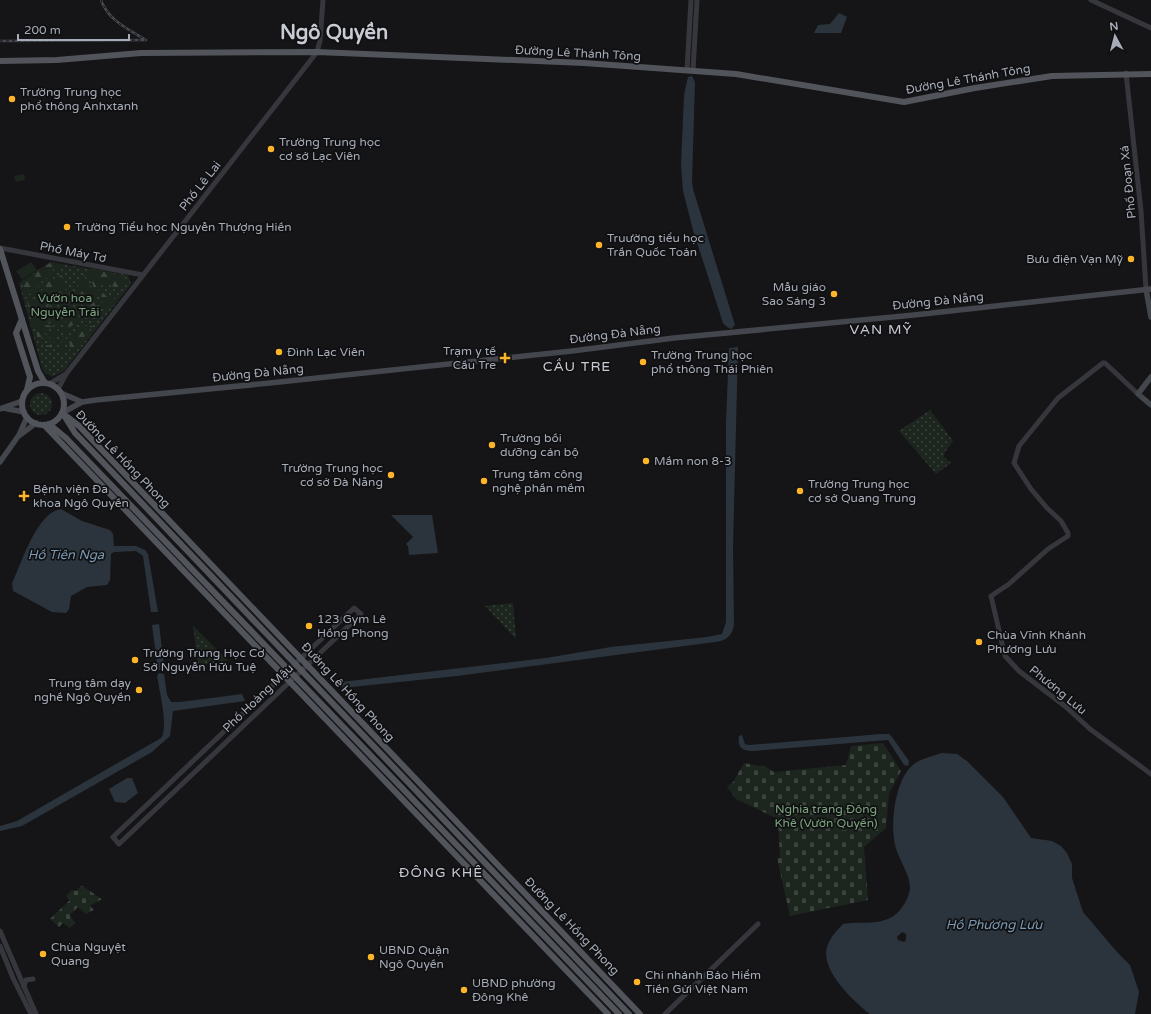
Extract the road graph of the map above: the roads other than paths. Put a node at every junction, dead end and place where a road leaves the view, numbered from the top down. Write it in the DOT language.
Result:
graph roads {
  1 [pos="323,0"];
  2 [pos="691,0"];
  3 [pos="697,0"];
  4 [pos="1091,0"];
  5 [pos="1151,28"];
  6 [pos="317,52"];
  7 [pos="0,61"];
  8 [pos="690,70"];
  9 [pos="1126,73"];
  10 [pos="1151,74"];
  11 [pos="0,249"];
  12 [pos="142,275"];
  13 [pos="1149,289"];
  14 [pos="1151,318"];
  15 [pos="22,319"];
  16 [pos="66,374"];
  17 [pos="1151,377"];
  18 [pos="47,383"];
  19 [pos="27,390"];
  20 [pos="60,391"];
  21 [pos="1138,394"];
  22 [pos="22,401"];
  23 [pos="82,402"];
  24 [pos="1151,405"];
  25 [pos="1,408"];
  26 [pos="62,413"];
  27 [pos="26,415"];
  28 [pos="36,423"];
  29 [pos="47,424"];
  30 [pos="73,431"];
  31 [pos="20,435"];
  32 [pos="66,438"];
  33 [pos="0,462"];
  34 [pos="140,490"];
  35 [pos="134,495"];
  36 [pos="126,504"];
  37 [pos="215,570"];
  38 [pos="210,575"];
  39 [pos="301,658"];
  40 [pos="295,664"];
  41 [pos="307,665"];
  42 [pos="289,669"];
  43 [pos="301,671"];
  44 [pos="284,675"];
  45 [pos="296,676"];
  46 [pos="290,681"];
  47 [pos="240,715"];
  48 [pos="247,722"];
  49 [pos="1151,774"];
  50 [pos="142,810"];
  51 [pos="149,816"];
  52 [pos="758,924"];
  53 [pos="0,931"];
  54 [pos="0,946"];
  55 [pos="16,970"];
  56 [pos="10,972"];
  57 [pos="33,979"];
  58 [pos="23,988"];
  59 [pos="31,1014"];
  60 [pos="36,1014"];
  61 [pos="608,1014"];
  62 [pos="619,1014"];
  63 [pos="629,1014"];
  64 [pos="640,1014"];
  65 [pos="665,1014"];
  1 -- 6 [label="street, Phố Lê Lai"];
  2 -- 8 [label="street"];
  3 -- 8 [label="street"];
  4 -- 5 [label="street"];
  6 -- 7 [label="main road, Đường Lê Thánh Tông"];
  6 -- 8 [label="main road, Đường Lê Thánh Tông"];
  6 -- 12 [label="street, Phố Lê Lai"];
  8 -- 9 [label="main road, Đường Lê Thánh Tông"];
  9 -- 10 [label="main road, Đường Lê Thánh Tông"];
  9 -- 13 [label="street, Phố Đoạn Xá"];
  11 -- 12 [label="street, Phố Máy Tơ"];
  11 -- 15 [label="main road"];
  12 -- 16 [label="street, Phố Lê Lai"];
  13 -- 14 [label="main road"];
  13 -- 23 [label="main road, Đường Đà Nẵng"];
  15 -- 18 [label="main road"];
  15 -- 19 [label="main road"];
  16 -- 18 [label="street, Phố Lê Lai"];
  16 -- 20 [label="street, Phố Lê Lai"];
  17 -- 21 [label="main road"];
  18 -- 19 [label="main road"];
  18 -- 20 [label="main road"];
  19 -- 22 [label="main road"];
  20 -- 23 [label="main road, Đường Đà Nẵng"];
  20 -- 26 [label="main road"];
  21 -- 24 [label="main road"];
  21 -- 49 [label="street, Phương Lưu"];
  22 -- 25 [label="main road"];
  22 -- 27 [label="main road"];
  23 -- 26 [label="main road, Đường Đà Nẵng"];
  25 -- 27 [label="main road"];
  26 -- 29 [label="main road"];
  26 -- 30 [label="main road, Đường Lê Hồng Phong"];
  26 -- 34 [label="main road, Đường Lê Hồng Phong"];
  27 -- 28 [label="main road"];
  27 -- 31 [label="main road"];
  28 -- 29 [label="main road"];
  28 -- 31 [label="main road"];
  29 -- 32 [label="main road"];
  29 -- 36 [label="main road"];
  30 -- 32 [label="main road"];
  30 -- 35 [label="main road, Đường Lê Hồng Phong"];
  31 -- 33 [label="main road"];
  32 -- 36 [label="main road"];
  34 -- 35 [label="main road"];
  34 -- 37 [label="main road, Đường Lê Hồng Phong"];
  35 -- 38 [label="main road, Đường Lê Hồng Phong"];
  36 -- 42 [label="main road"];
  36 -- 44 [label="main road"];
  37 -- 38 [label="main road"];
  37 -- 39 [label="main road, Đường Lê Hồng Phong"];
  38 -- 40 [label="main road, Đường Lê Hồng Phong"];
  39 -- 40 [label="street, Phố Hoàng Mậu"];
  39 -- 41 [label="main road, Đường Lê Hồng Phong"];
  39 -- 41 [label="street, Phố Hoàng Mậu"];
  40 -- 42 [label="street, Phố Hoàng Mậu"];
  40 -- 43 [label="main road, Đường Lê Hồng Phong"];
  41 -- 43 [label="street, Phố Hoàng Mậu"];
  41 -- 64 [label="main road, Đường Lê Hồng Phong"];
  42 -- 44 [label="street, Phố Hoàng Mậu"];
  42 -- 45 [label="main road"];
  43 -- 45 [label="street, Phố Hoàng Mậu"];
  43 -- 63 [label="main road, Đường Lê Hồng Phong"];
  44 -- 46 [label="main road"];
  44 -- 47 [label="street, Phố Hoàng Mậu"];
  45 -- 46 [label="street, Phố Hoàng Mậu"];
  45 -- 62 [label="main road"];
  46 -- 48 [label="street, Phố Hoàng Mậu"];
  46 -- 61 [label="main road"];
  47 -- 48 [label="street"];
  47 -- 50 [label="street, Phố Hoàng Mậu"];
  48 -- 51 [label="street, Phố Hoàng Mậu"];
  50 -- 51 [label="street"];
  50 -- 51 [label="street, Phố Hoàng Mậu"];
  52 -- 65 [label="street"];
  53 -- 55 [label="street"];
  54 -- 56 [label="street"];
  55 -- 56 [label="street"];
  55 -- 58 [label="street"];
  56 -- 59 [label="street"];
  57 -- 58 [label="street"];
  58 -- 60 [label="street"];
}
